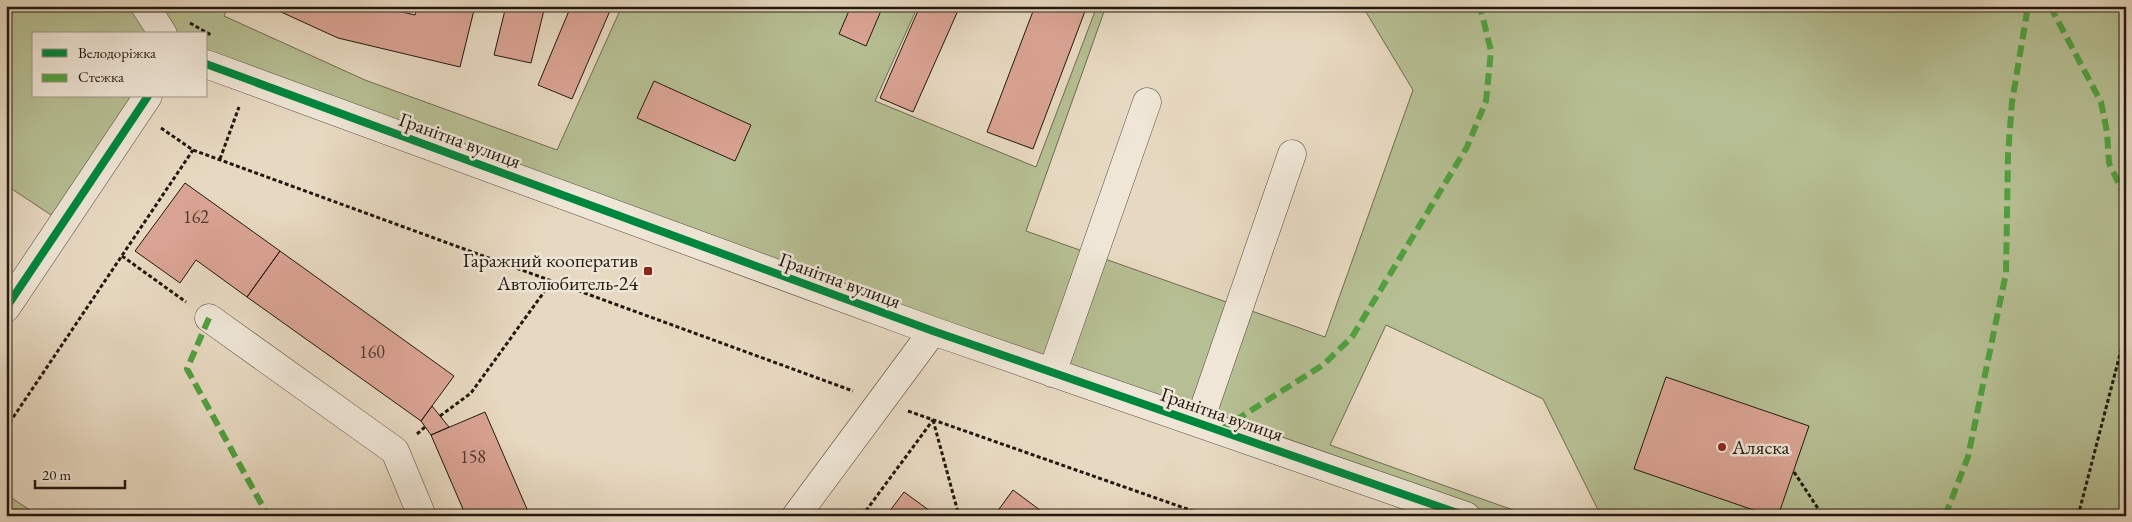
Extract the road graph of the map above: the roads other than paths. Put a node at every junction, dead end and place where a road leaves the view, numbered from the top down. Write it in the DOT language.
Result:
graph roads {
  1 [pos="145,6"];
  2 [pos="163,32"];
  3 [pos="208,65"];
  4 [pos="147,98"];
  5 [pos="1147,102"];
  6 [pos="1292,154"];
  7 [pos="6,308"];
  8 [pos="209,318"];
  9 [pos="933,331"];
  10 [pos="1052,372"];
  11 [pos="1199,423"];
  12 [pos="422,516"];
  13 [pos="796,516"];
  14 [pos="1466,516"];
  1 -- 2 [label="street"];
  3 -- 9 [label="street, Гранітна вулиця"];
  4 -- 7 [label="street"];
  5 -- 10 [label="street"];
  6 -- 11 [label="street"];
  8 -- 12 [label="street"];
  9 -- 10 [label="street, Гранітна вулиця"];
  9 -- 13 [label="street"];
  10 -- 11 [label="street, Гранітна вулиця"];
  11 -- 14 [label="street, Гранітна вулиця"];
}
